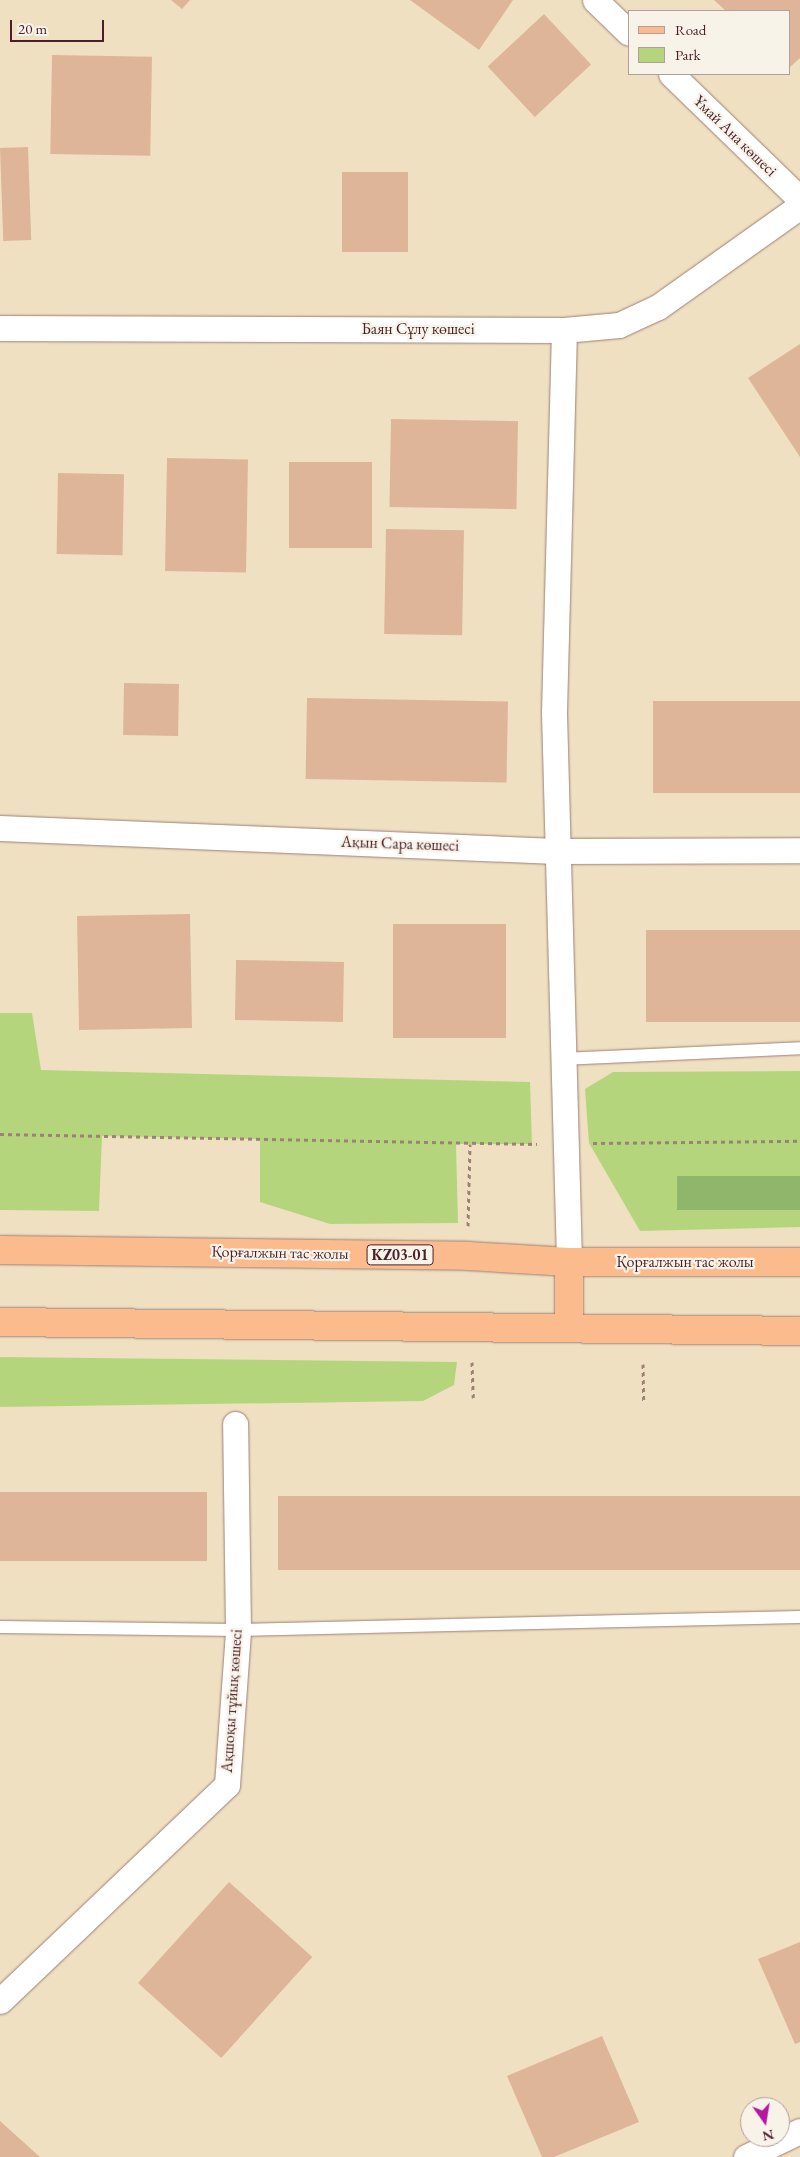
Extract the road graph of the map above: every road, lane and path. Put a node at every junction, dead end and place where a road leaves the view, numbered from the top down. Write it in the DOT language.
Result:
graph roads {
  1 [pos="595,0"];
  2 [pos="628,32"];
  3 [pos="672,75"];
  4 [pos="800,199"];
  5 [pos="800,206"];
  6 [pos="0,328"];
  7 [pos="564,330"];
  8 [pos="0,828"];
  9 [pos="800,850"];
  10 [pos="556,851"];
  11 [pos="800,1048"];
  12 [pos="562,1059"];
  13 [pos="0,1134"];
  14 [pos="800,1141"];
  15 [pos="470,1144"];
  16 [pos="566,1144"];
  17 [pos="468,1232"];
  18 [pos="0,1250"];
  19 [pos="569,1262"];
  20 [pos="800,1262"];
  21 [pos="0,1322"];
  22 [pos="569,1328"];
  23 [pos="800,1331"];
  24 [pos="472,1362"];
  25 [pos="643,1364"];
  26 [pos="473,1398"];
  27 [pos="644,1402"];
  28 [pos="234,1424"];
  29 [pos="800,1617"];
  30 [pos="0,1627"];
  31 [pos="238,1630"];
  32 [pos="0,2001"];
  33 [pos="800,2131"];
  34 [pos="746,2157"];
  1 -- 2 [label="street"];
  3 -- 4 [label="street, Ұмай Ана көшесі"];
  5 -- 7 [label="street, Баян Сұлу көшесі"];
  6 -- 7 [label="street, Баян Сұлу көшесі"];
  7 -- 10 [label="street"];
  8 -- 10 [label="street, Ақын Сара көшесі"];
  9 -- 10 [label="street, Ақын Сара көшесі"];
  10 -- 12 [label="street"];
  11 -- 12 [label="lane"];
  12 -- 16 [label="street"];
  13 -- 15 [label="path"];
  14 -- 16 [label="path"];
  15 -- 16 [label="path"];
  15 -- 17 [label="path"];
  16 -- 19 [label="street"];
  18 -- 19 [label="main road, Қорғалжын тас жолы / KZ03-01"];
  19 -- 20 [label="main road, Қорғалжын тас жолы / KZ03-01"];
  19 -- 22 [label="main road"];
  21 -- 22 [label="main road"];
  22 -- 23 [label="main road"];
  24 -- 26 [label="path"];
  25 -- 27 [label="path"];
  28 -- 31 [label="street, Ақшоқы тұйық көшесі"];
  29 -- 31 [label="lane"];
  30 -- 31 [label="lane"];
  31 -- 32 [label="street, Ақшоқы тұйық көшесі"];
  33 -- 34 [label="street"];
}
